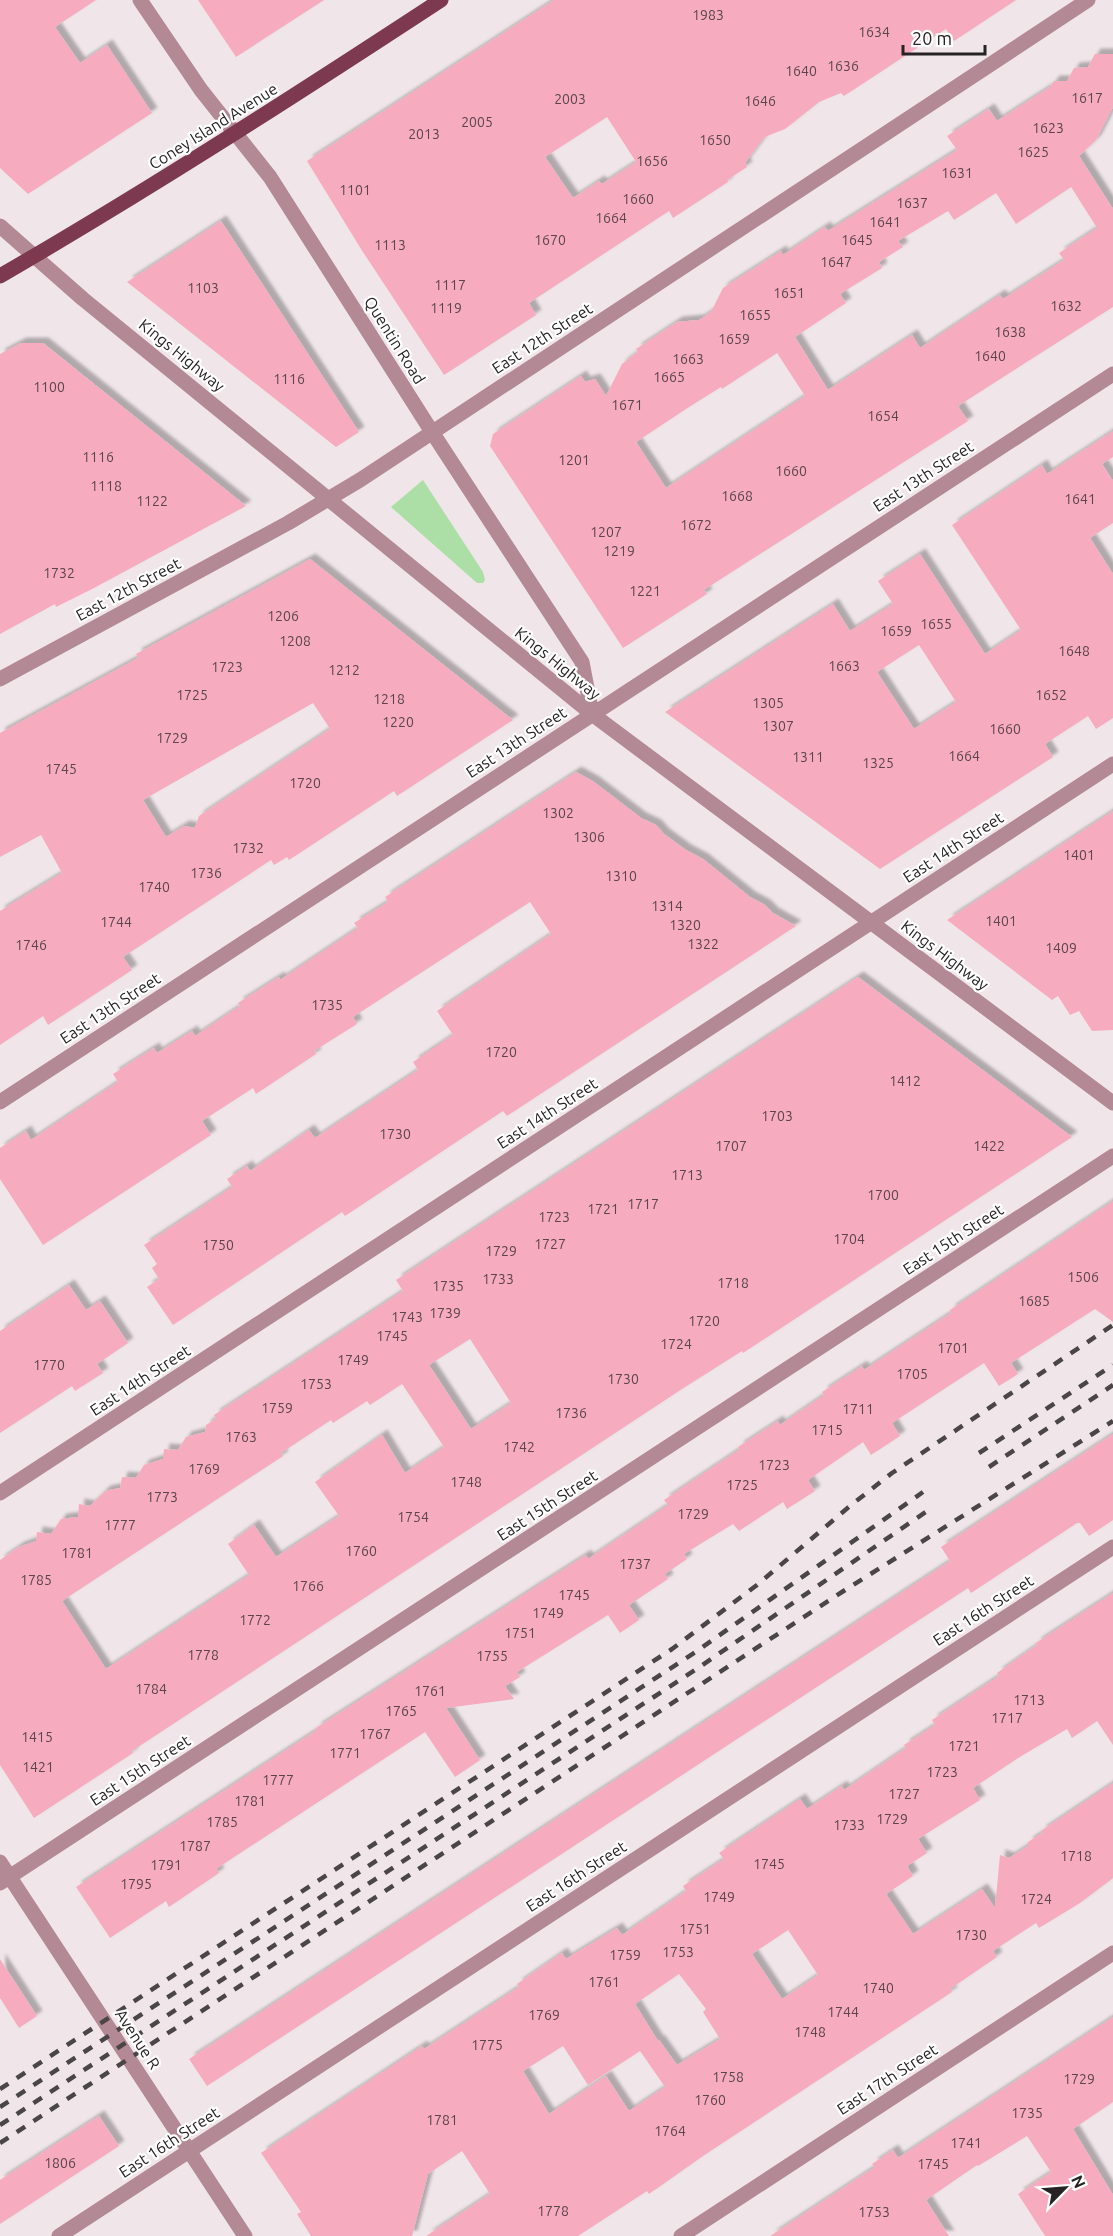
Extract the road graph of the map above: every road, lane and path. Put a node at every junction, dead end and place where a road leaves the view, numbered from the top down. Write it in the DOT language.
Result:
graph roads {
  1 [pos="140,0"];
  2 [pos="441,0"];
  3 [pos="1088,0"];
  4 [pos="235,134"];
  5 [pos="0,226"];
  6 [pos="34,256"];
  7 [pos="0,276"];
  8 [pos="1113,374"];
  9 [pos="432,432"];
  10 [pos="329,499"];
  11 [pos="0,679"];
  12 [pos="592,714"];
  13 [pos="1113,764"];
  14 [pos="871,922"];
  15 [pos="0,1102"];
  16 [pos="1113,1103"];
  17 [pos="1113,1156"];
  18 [pos="0,1493"];
  19 [pos="1113,1547"];
  20 [pos="0,1862"];
  21 [pos="5,1880"];
  22 [pos="1113,1953"];
  23 [pos="189,2151"];
  24 [pos="58,2236"];
  25 [pos="245,2236"];
  26 [pos="681,2236"];
  1 -- 4 [label="street, Quentin Road"];
  2 -- 4 [label="main road, Coney Island Avenue"];
  3 -- 9 [label="street, East 12th Street"];
  4 -- 6 [label="main road, Coney Island Avenue"];
  4 -- 9 [label="street, Quentin Road"];
  5 -- 6 [label="street, Kings Highway"];
  6 -- 7 [label="main road, Coney Island Avenue"];
  6 -- 10 [label="street, Kings Highway"];
  8 -- 12 [label="street, East 13th Street"];
  9 -- 10 [label="street, East 12th Street"];
  9 -- 12 [label="street, Quentin Road"];
  10 -- 11 [label="street, East 12th Street"];
  10 -- 12 [label="street, Kings Highway"];
  12 -- 14 [label="street, Kings Highway"];
  12 -- 15 [label="street, East 13th Street"];
  13 -- 14 [label="street, East 14th Street"];
  14 -- 16 [label="street, Kings Highway"];
  14 -- 18 [label="street, East 14th Street"];
  17 -- 21 [label="street, East 15th Street"];
  19 -- 23 [label="street, East 16th Street"];
  20 -- 21 [label="street, Avenue R"];
  21 -- 23 [label="street, Avenue R"];
  22 -- 26 [label="street, East 17th Street"];
  23 -- 24 [label="street, East 16th Street"];
  23 -- 25 [label="street, Avenue R"];
}
